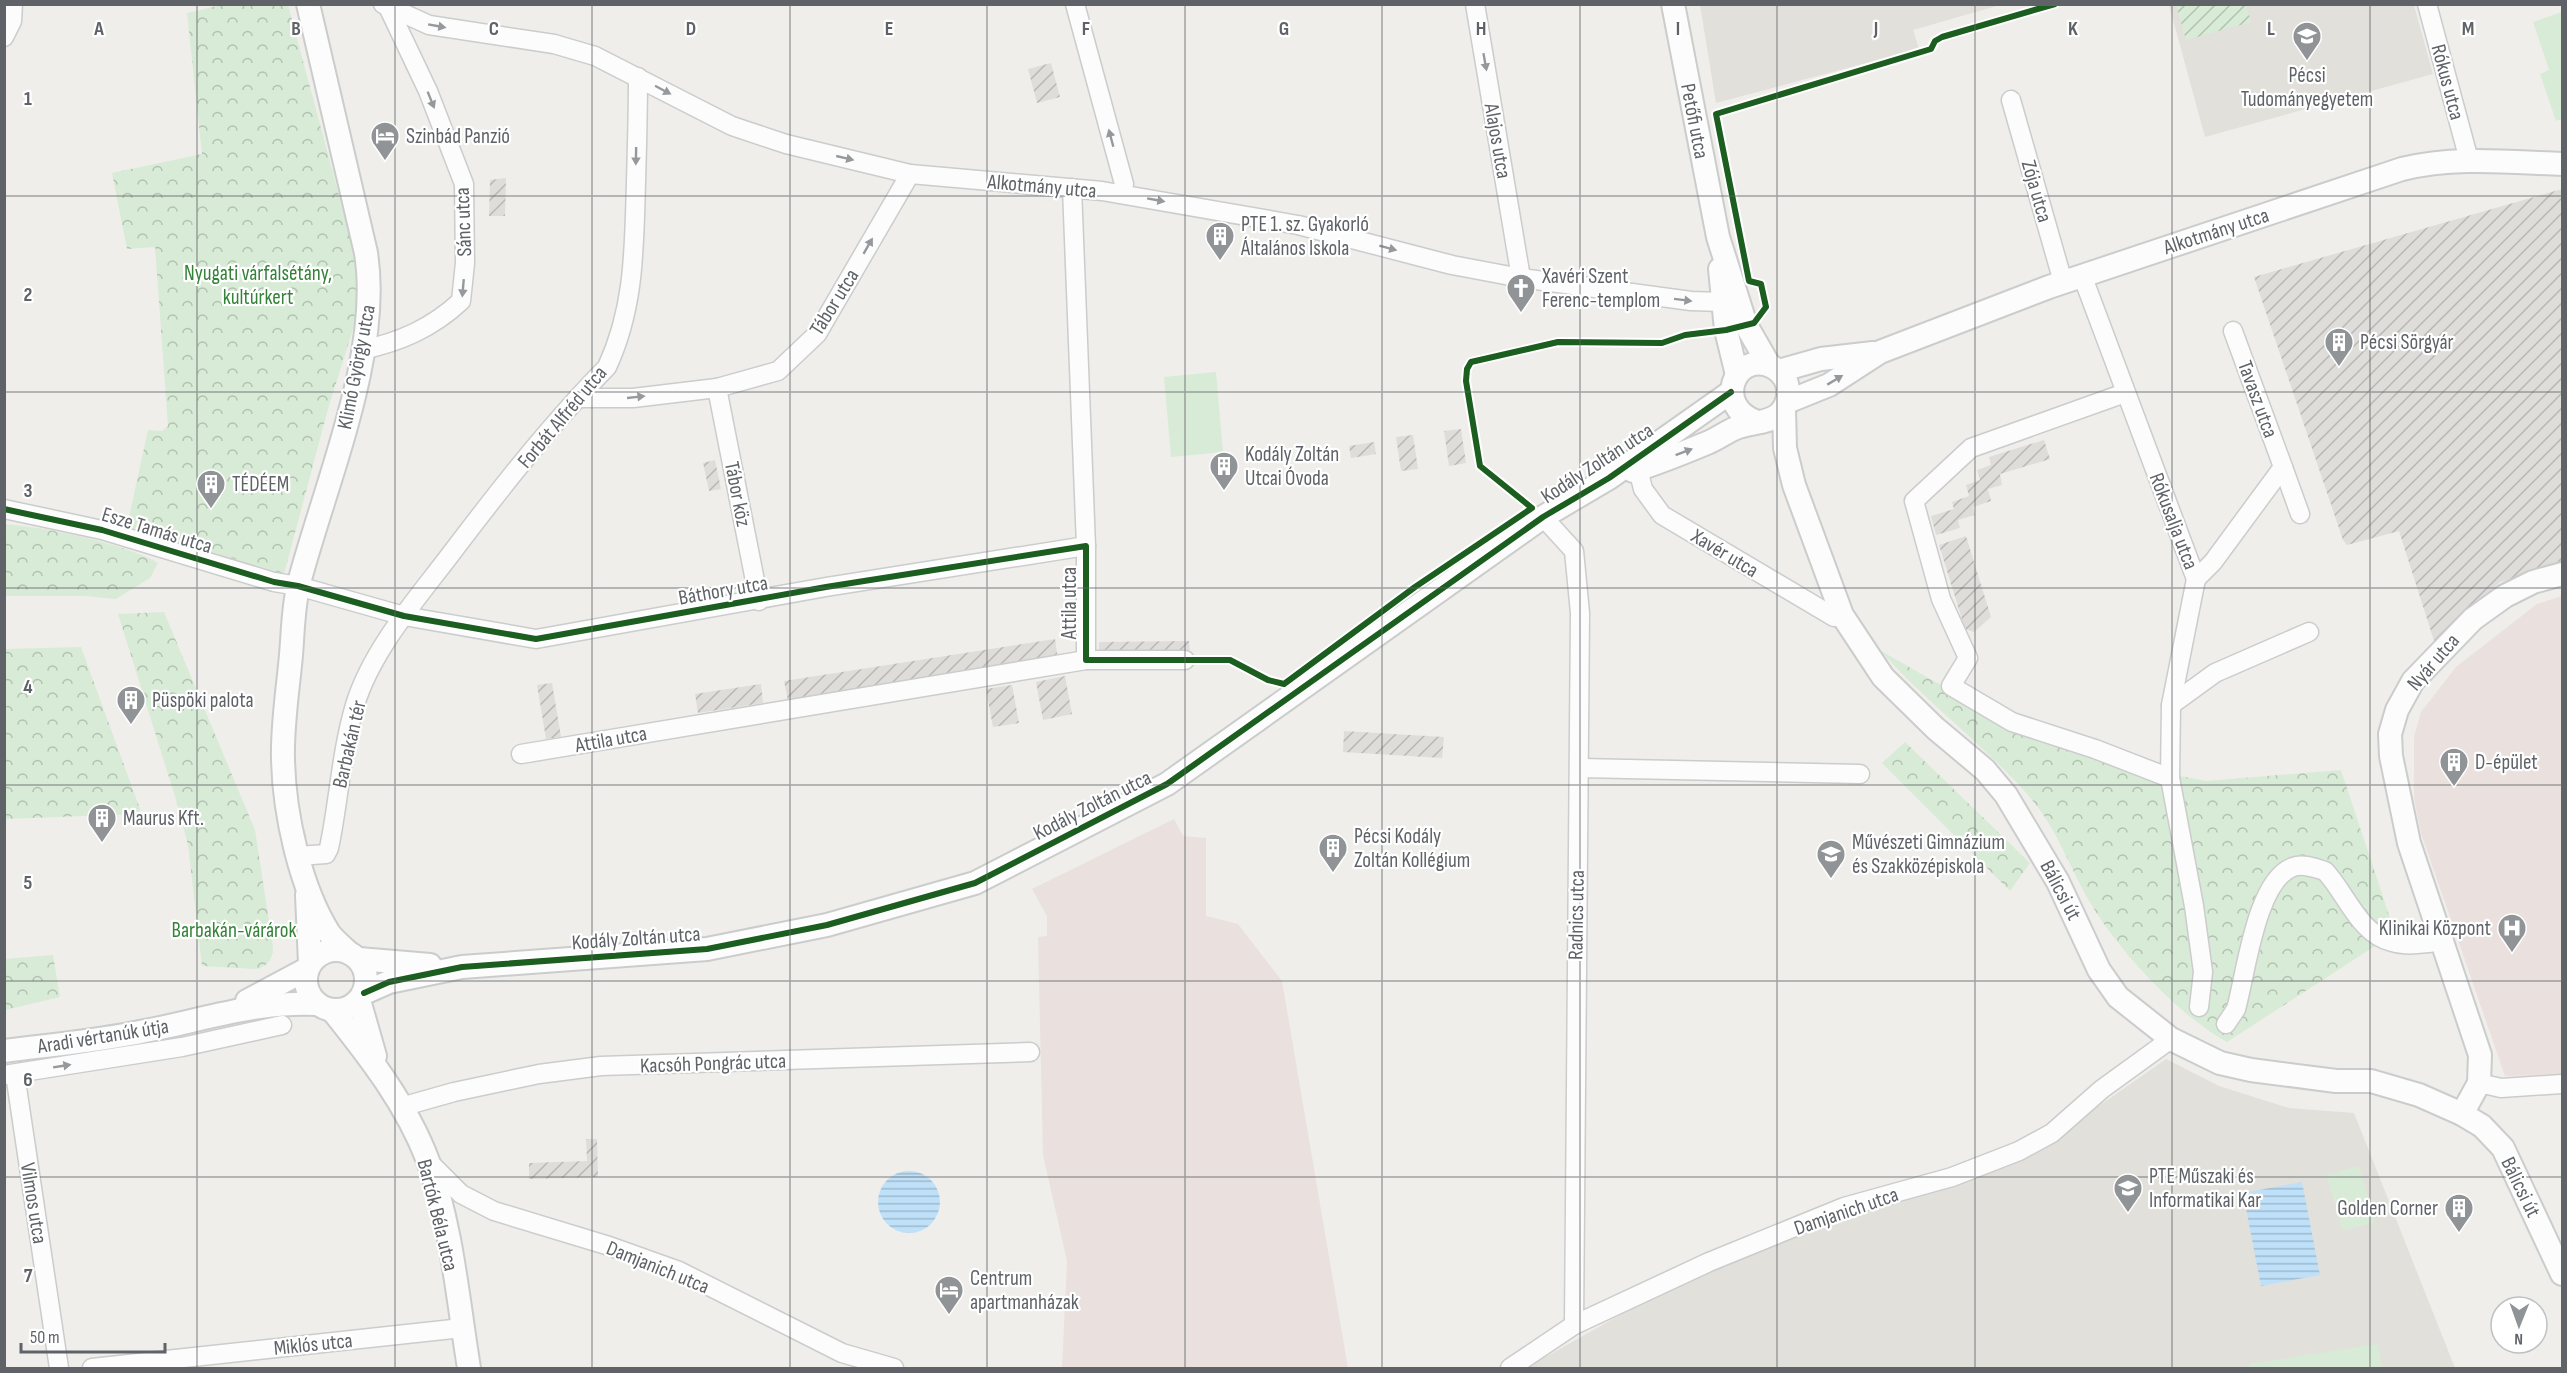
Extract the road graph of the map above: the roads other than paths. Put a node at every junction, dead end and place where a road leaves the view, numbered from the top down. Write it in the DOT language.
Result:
graph roads {
  1 [pos="13,4"];
  2 [pos="308,4"];
  3 [pos="1075,4"];
  4 [pos="1474,4"];
  5 [pos="1673,4"];
  6 [pos="2427,4"];
  7 [pos="386,7"];
  8 [pos="4,37"];
  9 [pos="638,77"];
  10 [pos="2011,100"];
  11 [pos="2469,160"];
  12 [pos="2562,164"];
  13 [pos="910,174"];
  14 [pos="1072,188"];
  15 [pos="1121,194"];
  16 [pos="1718,237"];
  17 [pos="1521,278"];
  18 [pos="2072,278"];
  19 [pos="1722,302"];
  20 [pos="2233,331"];
  21 [pos="362,350"];
  22 [pos="1880,352"];
  23 [pos="1774,368"];
  24 [pos="1734,384"];
  25 [pos="717,388"];
  26 [pos="2125,393"];
  27 [pos="578,398"];
  28 [pos="1785,405"];
  29 [pos="1755,421"];
  30 [pos="2283,467"];
  31 [pos="1638,469"];
  32 [pos="1609,478"];
  33 [pos="1794,485"];
  34 [pos="4,509"];
  35 [pos="2300,514"];
  36 [pos="1543,517"];
  37 [pos="1086,546"];
  38 [pos="2562,574"];
  39 [pos="2196,579"];
  40 [pos="298,586"];
  41 [pos="759,600"];
  42 [pos="366,606"];
  43 [pos="404,616"];
  44 [pos="1834,617"];
  45 [pos="2309,632"];
  46 [pos="1086,660"];
  47 [pos="1185,660"];
  48 [pos="2171,705"];
  49 [pos="521,753"];
  50 [pos="1580,768"];
  51 [pos="1860,774"];
  52 [pos="2170,778"];
  53 [pos="298,856"];
  54 [pos="307,885"];
  55 [pos="2444,941"];
  56 [pos="353,956"];
  57 [pos="309,967"];
  58 [pos="462,967"];
  59 [pos="362,996"];
  60 [pos="325,1007"];
  61 [pos="2199,1007"];
  62 [pos="224,1012"];
  63 [pos="201,1018"];
  64 [pos="2226,1024"];
  65 [pos="282,1025"];
  66 [pos="2171,1039"];
  67 [pos="183,1047"];
  68 [pos="4,1051"];
  69 [pos="1030,1052"];
  70 [pos="380,1072"];
  71 [pos="10,1075"];
  72 [pos="2479,1083"];
  73 [pos="2562,1084"];
  74 [pos="401,1107"];
  75 [pos="2462,1114"];
  76 [pos="428,1161"];
  77 [pos="2562,1274"];
  78 [pos="1574,1326"];
  79 [pos="462,1328"];
  80 [pos="59,1368"];
  81 [pos="92,1368"];
  82 [pos="469,1368"];
  83 [pos="894,1368"];
  84 [pos="1510,1368"];
  1 -- 8 [label="street"];
  2 -- 21 [label="street, Klimó György utca"];
  15 -- 3 [label="street, one-way"];
  4 -- 17 [label="street, Alajos utca, one-way"];
  5 -- 16 [label="street, Petőfi utca"];
  6 -- 11 [label="street, Rókus utca"];
  7 -- 9 [label="street, Alkotmány utca, one-way"];
  7 -- 21 [label="street, Sánc utca, one-way"];
  9 -- 13 [label="street, Alkotmány utca, one-way"];
  9 -- 27 [label="street, Forbát Alfréd utca, one-way"];
  10 -- 18 [label="street, Zója utca"];
  11 -- 12 [label="street, Alkotmány utca"];
  11 -- 18 [label="street, Alkotmány utca"];
  13 -- 14 [label="street, Alkotmány utca"];
  25 -- 13 [label="street, Tábor utca, one-way"];
  14 -- 15 [label="street, Alkotmány utca"];
  14 -- 37 [label="street, Attila utca"];
  15 -- 17 [label="street, Alkotmány utca, one-way"];
  16 -- 19 [label="street, Petőfi utca"];
  16 -- 23 [label="street, Petőfi utca"];
  17 -- 19 [label="street, Alkotmány utca, one-way"];
  18 -- 22 [label="street, Alkotmány utca"];
  18 -- 26 [label="street, Rókusalja utca"];
  19 -- 24 [label="street, Petőfi utca"];
  20 -- 30 [label="street, Tavasz utca"];
  21 -- 40 [label="street, Klimó György utca"];
  22 -- 23 [label="street, Alkotmány utca"];
  28 -- 22 [label="street, Alkotmány utca, one-way"];
  23 -- 24 [label="street"];
  23 -- 28 [label="street"];
  24 -- 29 [label="street"];
  24 -- 32 [label="street, Kodály Zoltán utca"];
  27 -- 25 [label="street, Tábor utca, one-way"];
  25 -- 41 [label="street, Tábor köz"];
  26 -- 39 [label="street, Rókusalja utca"];
  26 -- 52 [label="street"];
  27 -- 43 [label="street, Forbát Alfréd utca"];
  28 -- 29 [label="street"];
  28 -- 33 [label="street, Bálicsi út"];
  31 -- 29 [label="street, Kodály Zoltán utca, one-way"];
  29 -- 33 [label="street, Bálicsi út"];
  30 -- 35 [label="street, Tavasz utca"];
  30 -- 39 [label="street"];
  31 -- 32 [label="street, Kodály Zoltán utca"];
  31 -- 44 [label="street, Xavér utca"];
  32 -- 36 [label="street, Kodály Zoltán utca"];
  33 -- 66 [label="street, Bálicsi út"];
  34 -- 40 [label="street, Esze Tamás utca"];
  36 -- 50 [label="street, Radnics utca"];
  36 -- 58 [label="street, Kodály Zoltán utca"];
  37 -- 41 [label="street, Báthory utca"];
  37 -- 46 [label="street, Attila utca"];
  38 -- 55 [label="street, Nyár utca"];
  39 -- 48 [label="street, Rókusalja utca"];
  40 -- 42 [label="street, Esze Tamás utca"];
  40 -- 53 [label="street"];
  41 -- 43 [label="street, Báthory utca"];
  42 -- 43 [label="street, Báthory utca"];
  43 -- 53 [label="street, Barbakán tér"];
  45 -- 48 [label="street"];
  46 -- 47 [label="street"];
  46 -- 49 [label="street, Attila utca"];
  48 -- 52 [label="street, Rókusalja utca"];
  50 -- 51 [label="street"];
  50 -- 78 [label="street, Radnics utca"];
  52 -- 61 [label="street, Rókusalja utca"];
  53 -- 54 [label="street"];
  54 -- 56 [label="street"];
  54 -- 57 [label="street"];
  55 -- 64 [label="street"];
  55 -- 72 [label="street"];
  56 -- 57 [label="street"];
  56 -- 58 [label="street, Kodály Zoltán utca"];
  56 -- 59 [label="street"];
  57 -- 60 [label="street"];
  57 -- 62 [label="street, Aradi vértanúk útja"];
  58 -- 59 [label="street, Kodály Zoltán utca"];
  59 -- 60 [label="street"];
  59 -- 70 [label="street, Bartók Béla utca"];
  60 -- 62 [label="street, Aradi vértanúk útja"];
  60 -- 70 [label="street, Bartók Béla utca"];
  62 -- 63 [label="street, Aradi vértanúk útja"];
  63 -- 67 [label="street, Aradi vértanúk útja"];
  63 -- 68 [label="street, Aradi vértanúk útja"];
  65 -- 67 [label="street, Aradi vértanúk útja"];
  66 -- 75 [label="street, Bálicsi út"];
  66 -- 78 [label="street, Damjanich utca"];
  71 -- 67 [label="street, Aradi vértanúk útja, one-way"];
  69 -- 74 [label="street, Kacsóh Pongrác utca"];
  70 -- 74 [label="street, Bartók Béla utca"];
  71 -- 80 [label="street, Vilmos utca"];
  72 -- 73 [label="street"];
  72 -- 75 [label="street"];
  74 -- 76 [label="street, Bartók Béla utca"];
  75 -- 77 [label="street, Bálicsi út"];
  76 -- 79 [label="street, Bartók Béla utca"];
  76 -- 83 [label="street, Damjanich utca"];
  78 -- 84 [label="street, Damjanich utca"];
  79 -- 81 [label="street, Miklós utca"];
  79 -- 82 [label="street, Bartók Béla utca"];
}
